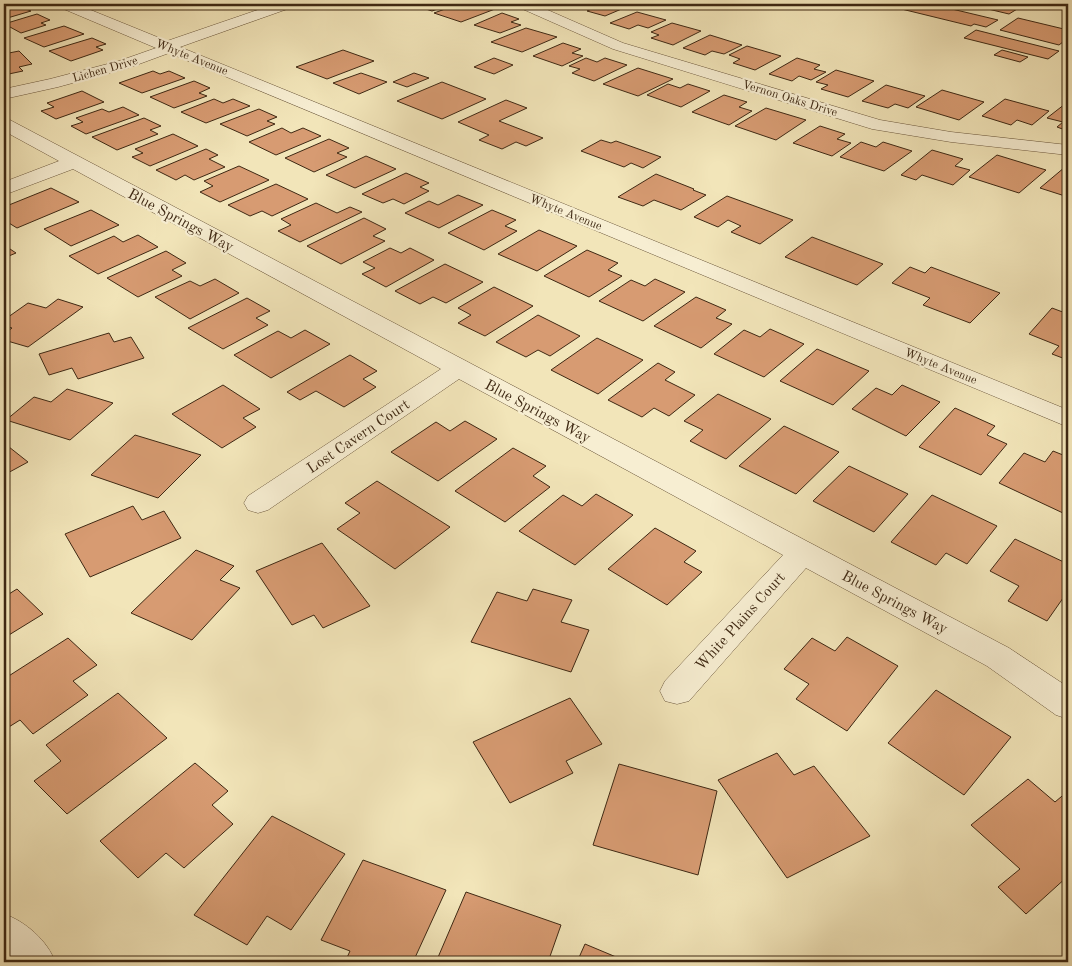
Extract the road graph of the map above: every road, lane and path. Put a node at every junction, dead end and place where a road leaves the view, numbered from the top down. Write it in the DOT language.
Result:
graph roads {
  1 [pos="64,4"];
  2 [pos="288,4"];
  3 [pos="523,4"];
  4 [pos="169,47"];
  5 [pos="4,94"];
  6 [pos="4,124"];
  7 [pos="1068,150"];
  8 [pos="74,162"];
  9 [pos="4,189"];
  10 [pos="458,369"];
  11 [pos="1068,419"];
  12 [pos="258,503"];
  13 [pos="803,552"];
  14 [pos="677,691"];
  15 [pos="1068,705"];
  16 [pos="4,933"];
  17 [pos="35,962"];
  1 -- 4 [label="street, Whyte Avenue"];
  2 -- 4 [label="street, Lichen Drive"];
  3 -- 7 [label="street, Vernon Oaks Drive"];
  4 -- 5 [label="street, Lichen Drive"];
  4 -- 11 [label="street, Whyte Avenue"];
  6 -- 8 [label="street, Blue Springs Way"];
  8 -- 9 [label="street"];
  8 -- 10 [label="street, Blue Springs Way"];
  10 -- 12 [label="street, Lost Cavern Court"];
  10 -- 13 [label="street, Blue Springs Way"];
  13 -- 14 [label="street, White Plains Court"];
  13 -- 15 [label="street, Blue Springs Way"];
  16 -- 17 [label="street"];
}
